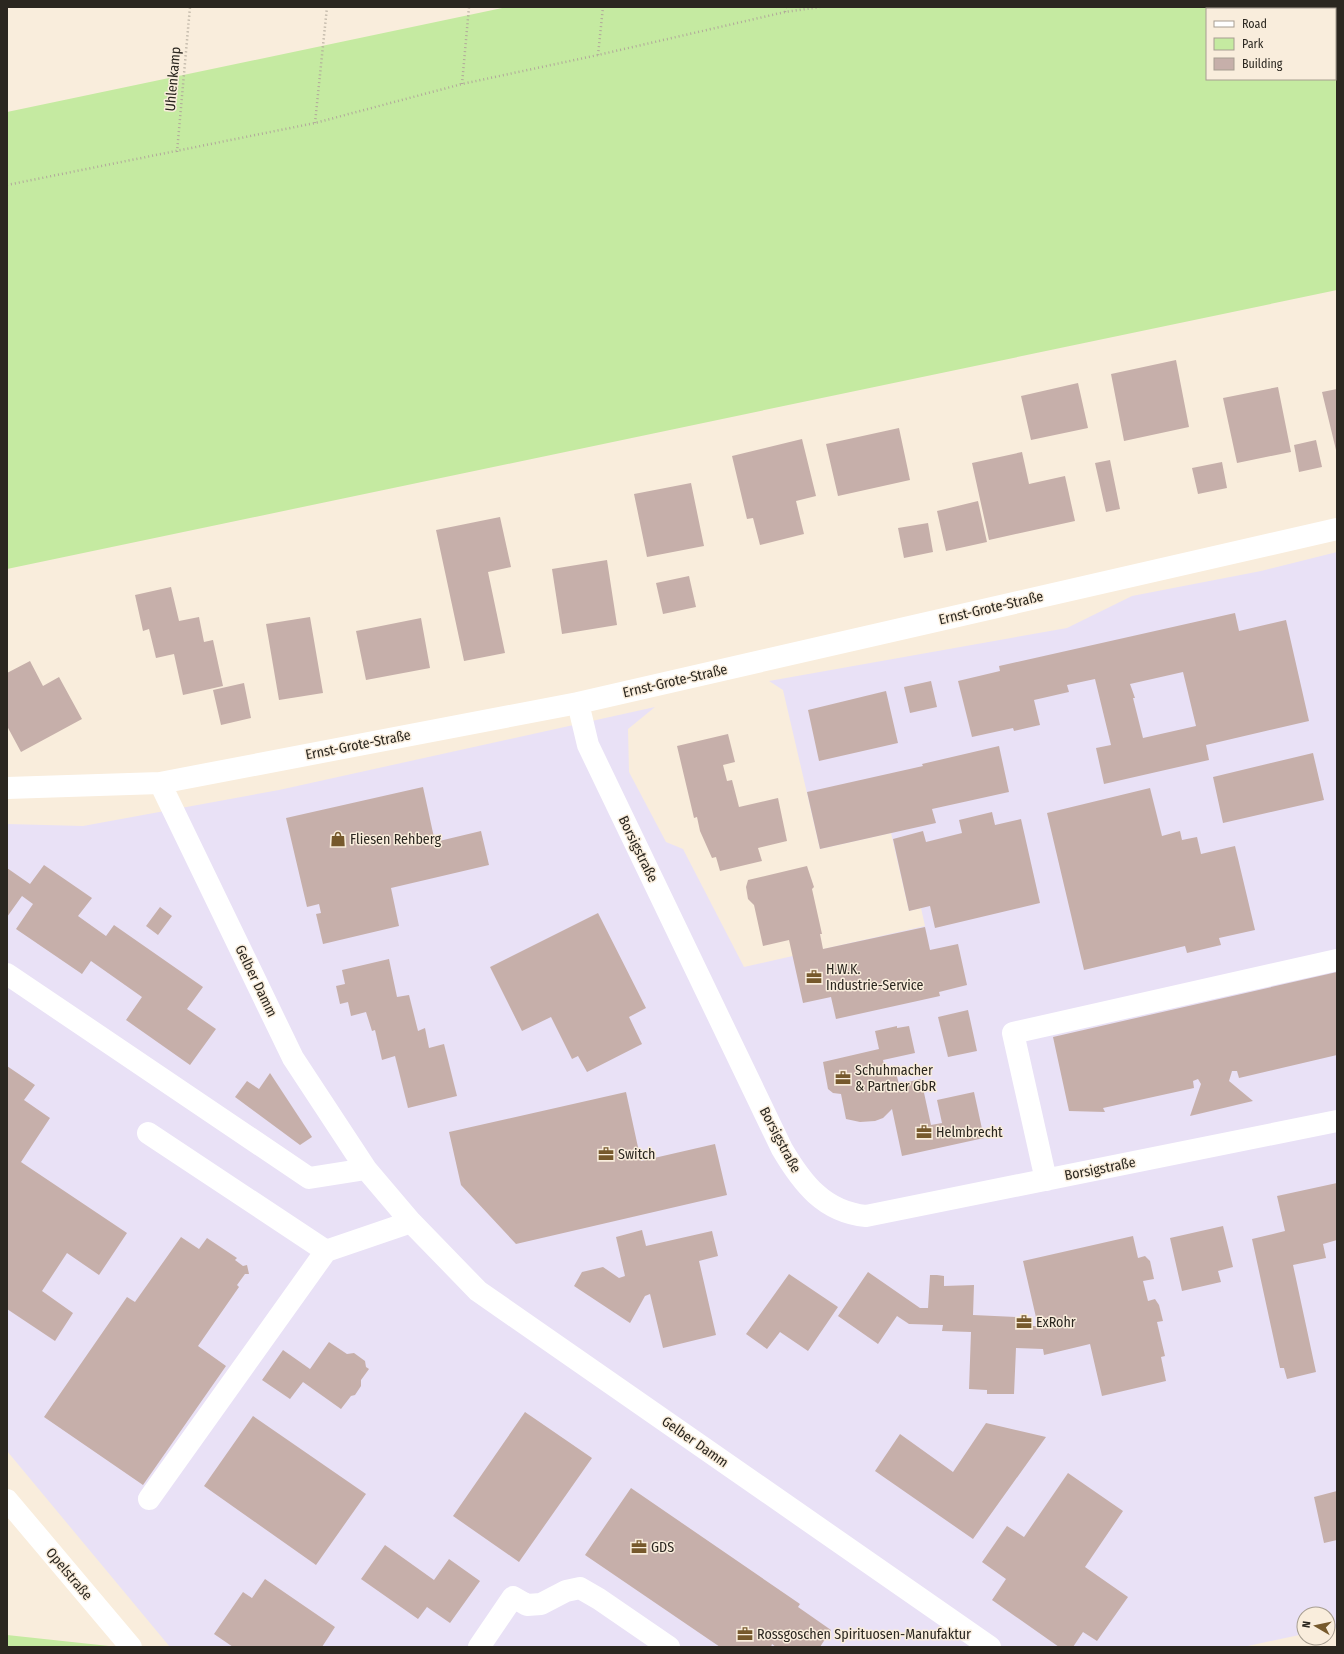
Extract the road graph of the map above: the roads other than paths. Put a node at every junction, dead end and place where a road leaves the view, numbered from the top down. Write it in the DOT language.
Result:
graph roads {
  1 [pos="1336,534"];
  2 [pos="578,703"];
  3 [pos="160,783"];
  4 [pos="7,788"];
  5 [pos="1337,960"];
  6 [pos="7,974"];
  7 [pos="1337,1121"];
  8 [pos="148,1133"];
  9 [pos="366,1169"];
  10 [pos="1046,1180"];
  11 [pos="411,1222"];
  12 [pos="326,1251"];
  13 [pos="149,1499"];
  14 [pos="7,1500"];
  15 [pos="131,1647"];
  16 [pos="479,1647"];
  17 [pos="669,1647"];
  18 [pos="990,1647"];
  1 -- 2 [label="street, Ernst-Grote-Straße"];
  2 -- 3 [label="street, Ernst-Grote-Straße"];
  2 -- 10 [label="street, Borsigstraße"];
  3 -- 4 [label="street, Ernst-Grote-Straße"];
  3 -- 9 [label="street, Gelber Damm"];
  5 -- 10 [label="street"];
  6 -- 9 [label="street"];
  7 -- 10 [label="street, Borsigstraße"];
  8 -- 12 [label="street"];
  9 -- 11 [label="street, Gelber Damm"];
  11 -- 12 [label="street"];
  11 -- 18 [label="street, Gelber Damm"];
  12 -- 13 [label="street"];
  14 -- 15 [label="street, Opelstraße"];
  16 -- 17 [label="street"];
}
